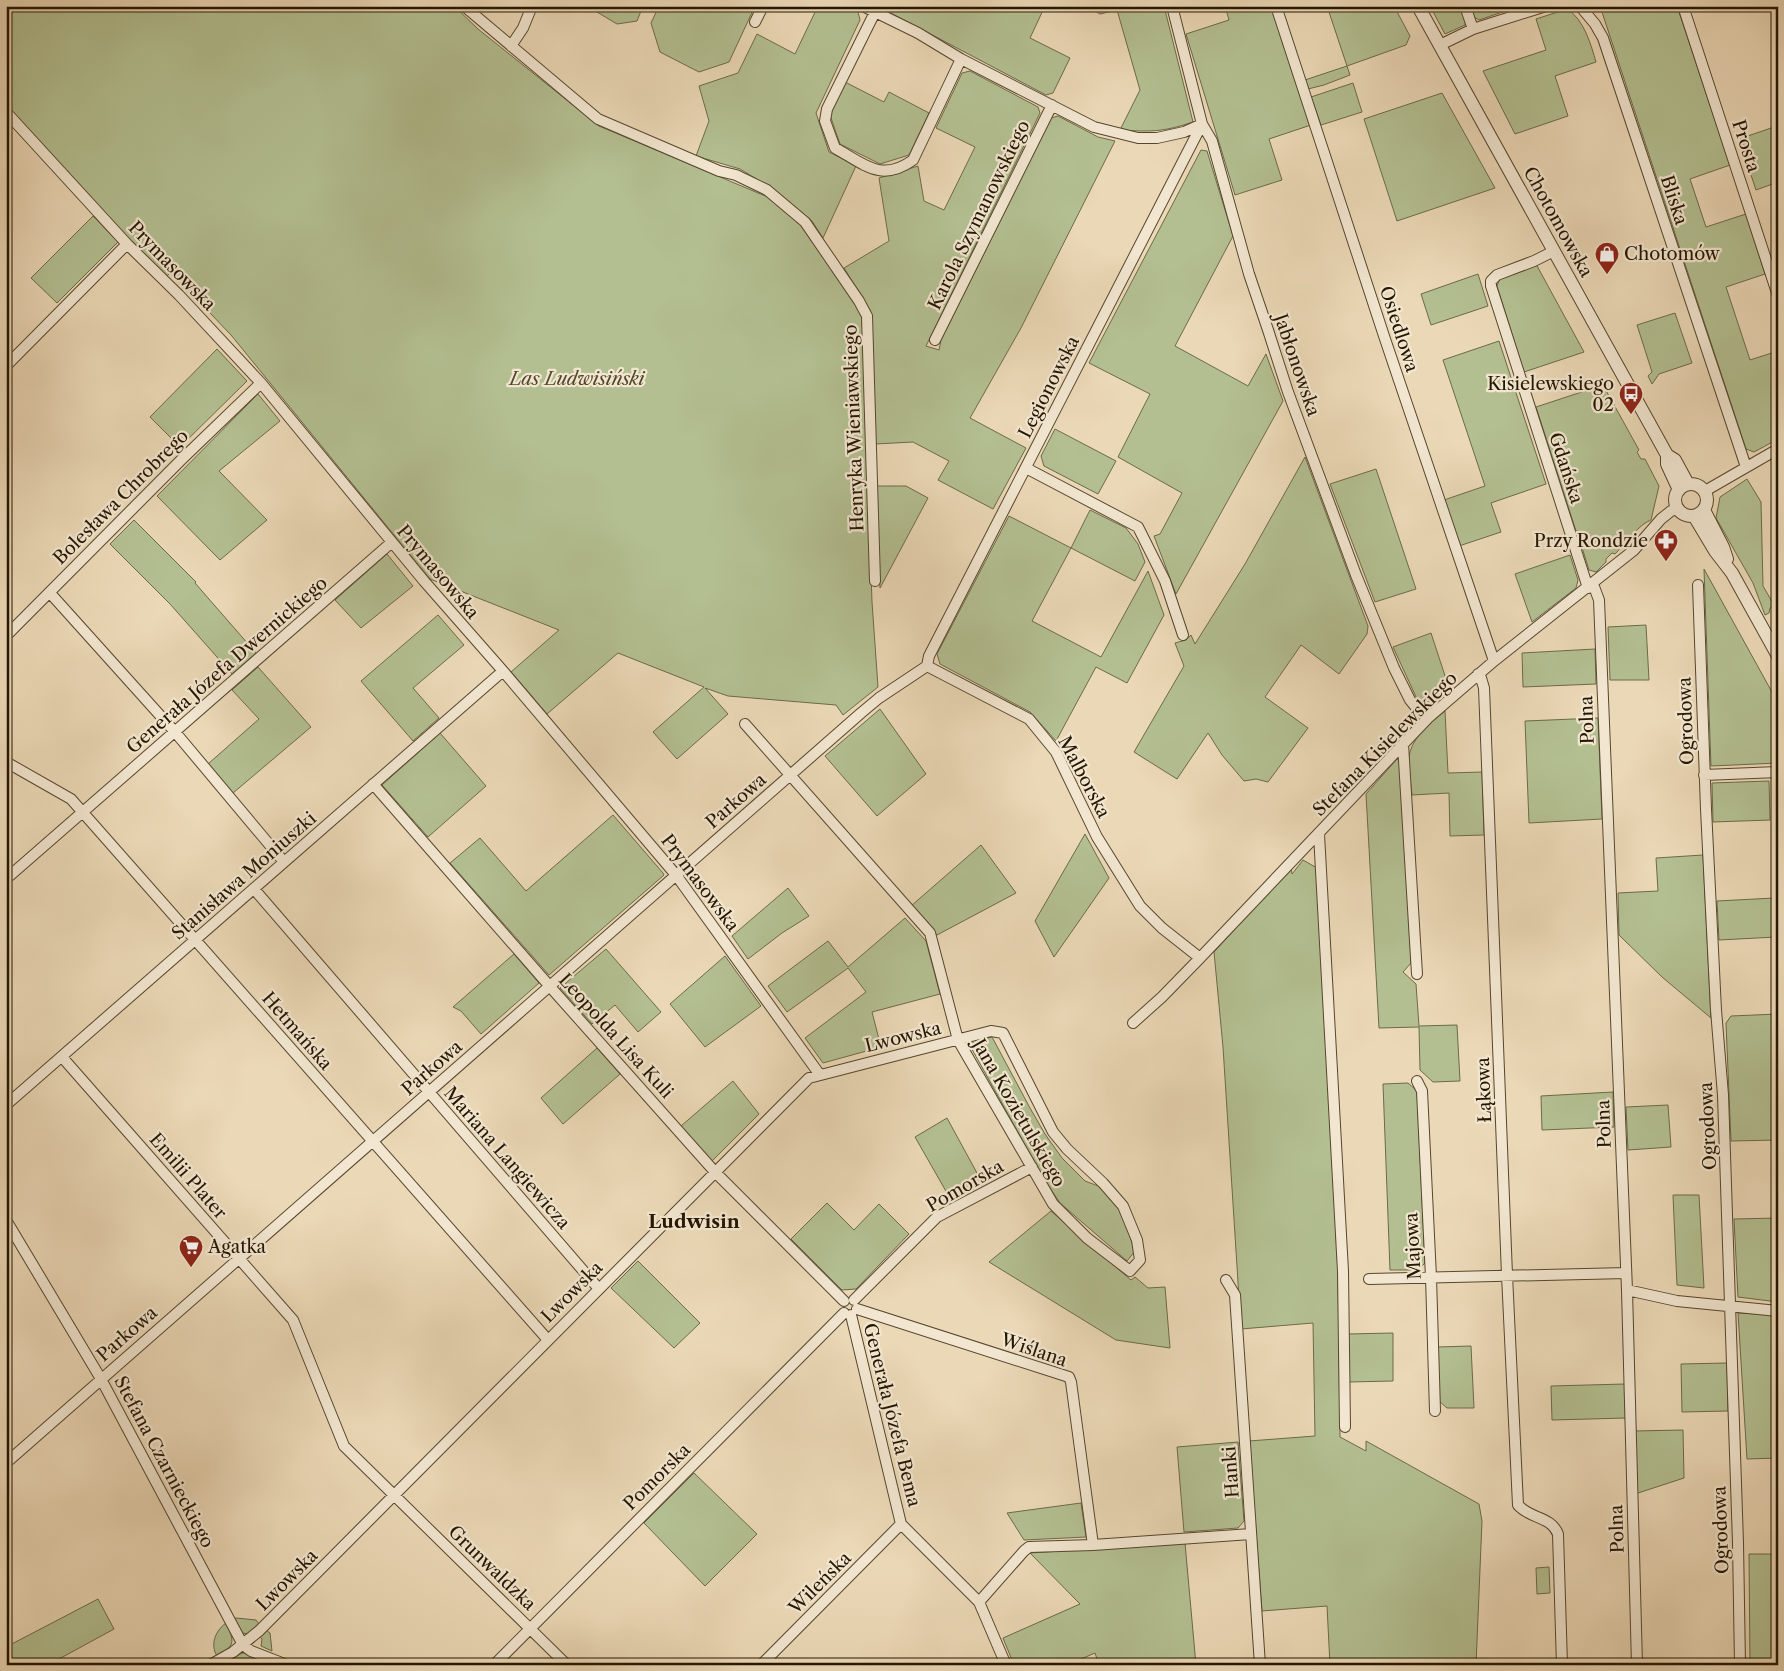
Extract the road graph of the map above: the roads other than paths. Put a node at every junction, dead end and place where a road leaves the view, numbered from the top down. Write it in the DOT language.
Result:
graph roads {
  1 [pos="464,6"];
  2 [pos="532,6"];
  3 [pos="763,6"];
  4 [pos="863,6"];
  5 [pos="1172,6"];
  6 [pos="1276,6"];
  7 [pos="1418,6"];
  8 [pos="1465,6"];
  9 [pos="1546,6"];
  10 [pos="1580,6"];
  11 [pos="1683,6"];
  12 [pos="876,10"];
  13 [pos="755,22"];
  14 [pos="1473,29"];
  15 [pos="1440,45"];
  16 [pos="511,46"];
  17 [pos="961,59"];
  18 [pos="1052,105"];
  19 [pos="6,112"];
  20 [pos="1202,124"];
  21 [pos="127,244"];
  22 [pos="1554,251"];
  23 [pos="1778,296"];
  24 [pos="935,340"];
  25 [pos="6,366"];
  26 [pos="261,383"];
  27 [pos="1778,449"];
  28 [pos="1746,467"];
  29 [pos="1026,468"];
  30 [pos="1683,487"];
  31 [pos="1705,491"];
  32 [pos="1678,509"];
  33 [pos="1699,513"];
  34 [pos="392,542"];
  35 [pos="876,581"];
  36 [pos="1698,585"];
  37 [pos="1591,586"];
  38 [pos="50,593"];
  39 [pos="1183,635"];
  40 [pos="6,636"];
  41 [pos="1778,656"];
  42 [pos="1494,661"];
  43 [pos="927,666"];
  44 [pos="503,671"];
  45 [pos="1478,674"];
  46 [pos="1428,718"];
  47 [pos="745,724"];
  48 [pos="175,732"];
  49 [pos="1403,744"];
  50 [pos="6,762"];
  51 [pos="1778,772"];
  52 [pos="790,775"];
  53 [pos="1704,775"];
  54 [pos="373,784"];
  55 [pos="83,813"];
  56 [pos="1318,834"];
  57 [pos="284,862"];
  58 [pos="676,875"];
  59 [pos="6,879"];
  60 [pos="254,889"];
  61 [pos="195,940"];
  62 [pos="1200,958"];
  63 [pos="1416,974"];
  64 [pos="550,986"];
  65 [pos="1133,1023"];
  66 [pos="1004,1034"];
  67 [pos="958,1040"];
  68 [pos="62,1057"];
  69 [pos="820,1075"];
  70 [pos="1417,1081"];
  71 [pos="429,1092"];
  72 [pos="6,1105"];
  73 [pos="372,1142"];
  74 [pos="1032,1167"];
  75 [pos="715,1172"];
  76 [pos="6,1220"];
  77 [pos="239,1258"];
  78 [pos="1626,1273"];
  79 [pos="1507,1275"];
  80 [pos="1431,1277"];
  81 [pos="1369,1279"];
  82 [pos="1226,1280"];
  83 [pos="599,1289"];
  84 [pos="1627,1290"];
  85 [pos="1729,1307"];
  86 [pos="850,1308"];
  87 [pos="1778,1311"];
  88 [pos="548,1340"];
  89 [pos="101,1379"];
  90 [pos="1435,1411"];
  91 [pos="1345,1426"];
  92 [pos="6,1463"];
  93 [pos="394,1495"];
  94 [pos="901,1524"];
  95 [pos="1251,1534"];
  96 [pos="1093,1545"];
  97 [pos="979,1602"];
  98 [pos="530,1628"];
  99 [pos="243,1645"];
  100 [pos="210,1665"];
  101 [pos="287,1665"];
  102 [pos="494,1665"];
  103 [pos="567,1665"];
  104 [pos="761,1665"];
  105 [pos="1006,1665"];
  106 [pos="1260,1665"];
  107 [pos="1562,1665"];
  108 [pos="1637,1665"];
  109 [pos="1740,1665"];
  1 -- 16 [label="street, Henryka Wieniawskiego"];
  2 -- 16 [label="street"];
  3 -- 13 [label="street"];
  4 -- 12 [label="street"];
  5 -- 20 [label="street, Jabłonowska"];
  6 -- 42 [label="street, Osiedlowa"];
  7 -- 15 [label="street, Chotomowska"];
  8 -- 14 [label="street"];
  9 -- 14 [label="street"];
  10 -- 28 [label="street, Bliska"];
  11 -- 23 [label="street, Prosta"];
  12 -- 17 [label="street"];
  12 -- 17 [label="street"];
  14 -- 15 [label="street"];
  15 -- 22 [label="street, Chotomowska"];
  16 -- 35 [label="street, Henryka Wieniawskiego"];
  17 -- 18 [label="street"];
  18 -- 20 [label="street"];
  18 -- 24 [label="street, Karola Szymanowskiego"];
  19 -- 21 [label="street, Prymasowska"];
  20 -- 29 [label="street, Legionowska"];
  20 -- 46 [label="street, Jabłonowska"];
  21 -- 25 [label="street"];
  21 -- 26 [label="street, Prymasowska"];
  22 -- 30 [label="street, Chotomowska"];
  22 -- 37 [label="street, Gdańska"];
  26 -- 34 [label="street, Prymasowska"];
  26 -- 38 [label="street, Bolesława Chrobrego"];
  27 -- 28 [label="street"];
  28 -- 31 [label="street"];
  29 -- 39 [label="street"];
  29 -- 43 [label="street, Legionowska"];
  30 -- 31 [label="street"];
  30 -- 32 [label="street"];
  31 -- 33 [label="street"];
  32 -- 33 [label="street"];
  32 -- 37 [label="street, Stefana Kisielewskiego"];
  33 -- 41 [label="street"];
  34 -- 44 [label="street, Prymasowska"];
  34 -- 48 [label="street, Generała Józefa Dwernickiego"];
  36 -- 53 [label="street, Ogrodowa"];
  37 -- 42 [label="street, Stefana Kisielewskiego"];
  37 -- 78 [label="street, Polna"];
  38 -- 40 [label="street, Bolesława Chrobrego"];
  38 -- 48 [label="street"];
  42 -- 45 [label="street, Stefana Kisielewskiego"];
  43 -- 52 [label="street, Parkowa"];
  43 -- 62 [label="street, Malborska"];
  44 -- 54 [label="street, Stanisława Moniuszki"];
  44 -- 58 [label="street, Prymasowska"];
  45 -- 46 [label="street, Stefana Kisielewskiego"];
  45 -- 79 [label="street, Łąkowa"];
  46 -- 49 [label="street, Stefana Kisielewskiego"];
  47 -- 52 [label="street, Jana Kozietulskiego"];
  48 -- 55 [label="street, Generała Józefa Dwernickiego"];
  48 -- 57 [label="street"];
  49 -- 56 [label="street, Stefana Kisielewskiego"];
  49 -- 63 [label="street"];
  50 -- 55 [label="street, Hetmańska"];
  51 -- 53 [label="street"];
  52 -- 58 [label="street, Parkowa"];
  52 -- 67 [label="street, Jana Kozietulskiego"];
  53 -- 85 [label="street, Ogrodowa"];
  54 -- 57 [label="street, Stanisława Moniuszki"];
  54 -- 64 [label="street, Leopolda Lisa Kuli"];
  55 -- 59 [label="street, Generała Józefa Dwernickiego"];
  55 -- 61 [label="street, Hetmańska"];
  56 -- 62 [label="street, Stefana Kisielewskiego"];
  56 -- 91 [label="street"];
  57 -- 60 [label="street, Stanisława Moniuszki"];
  58 -- 64 [label="street, Parkowa"];
  58 -- 69 [label="street, Prymasowska"];
  60 -- 61 [label="street, Stanisława Moniuszki"];
  60 -- 71 [label="street, Mariana Langiewicza"];
  61 -- 68 [label="street, Stanisława Moniuszki"];
  61 -- 73 [label="street, Hetmańska"];
  62 -- 65 [label="street, Stefana Kisielewskiego"];
  64 -- 71 [label="street, Parkowa"];
  64 -- 75 [label="street, Leopolda Lisa Kuli"];
  66 -- 67 [label="street, Lwowska"];
  66 -- 74 [label="street, Jana Kozietulskiego"];
  67 -- 69 [label="street, Lwowska"];
  67 -- 74 [label="street, Jana Kozietulskiego"];
  68 -- 72 [label="street, Stanisława Moniuszki"];
  68 -- 77 [label="street, Emilii Plater"];
  69 -- 75 [label="street, Lwowska"];
  70 -- 80 [label="street, Majowa"];
  71 -- 73 [label="street, Parkowa"];
  71 -- 83 [label="street, Mariana Langiewicza"];
  73 -- 77 [label="street, Parkowa"];
  73 -- 88 [label="street, Hetmańska"];
  74 -- 86 [label="street, Pomorska"];
  75 -- 83 [label="street, Lwowska"];
  75 -- 86 [label="street, Leopolda Lisa Kuli"];
  76 -- 89 [label="street, Stefana Czarnieckiego"];
  77 -- 89 [label="street, Parkowa"];
  77 -- 93 [label="street, Emilii Plater"];
  78 -- 79 [label="street"];
  78 -- 84 [label="street, Polna"];
  79 -- 80 [label="street"];
  79 -- 107 [label="street, Łąkowa"];
  80 -- 81 [label="street"];
  80 -- 90 [label="street, Majowa"];
  82 -- 95 [label="street, Hanki"];
  83 -- 88 [label="street, Lwowska"];
  84 -- 85 [label="street"];
  84 -- 108 [label="street, Polna"];
  85 -- 87 [label="street"];
  85 -- 109 [label="street, Ogrodowa"];
  86 -- 94 [label="street, Generała Józefa Bema"];
  86 -- 96 [label="street, Wiślana"];
  86 -- 98 [label="street, Pomorska"];
  88 -- 93 [label="street, Lwowska"];
  89 -- 92 [label="street, Parkowa"];
  89 -- 99 [label="street, Stefana Czarnieckiego"];
  93 -- 98 [label="street, Grunwaldzka"];
  93 -- 99 [label="street, Lwowska"];
  94 -- 97 [label="street, Generała Józefa Bema"];
  94 -- 104 [label="street, Wileńska"];
  95 -- 96 [label="street"];
  95 -- 106 [label="street, Hanki"];
  96 -- 97 [label="street"];
  97 -- 105 [label="street, Generała Józefa Bema"];
  98 -- 102 [label="street, Pomorska"];
  98 -- 103 [label="street, Grunwaldzka"];
  99 -- 100 [label="street, Lwowska"];
  99 -- 101 [label="street"];
}
